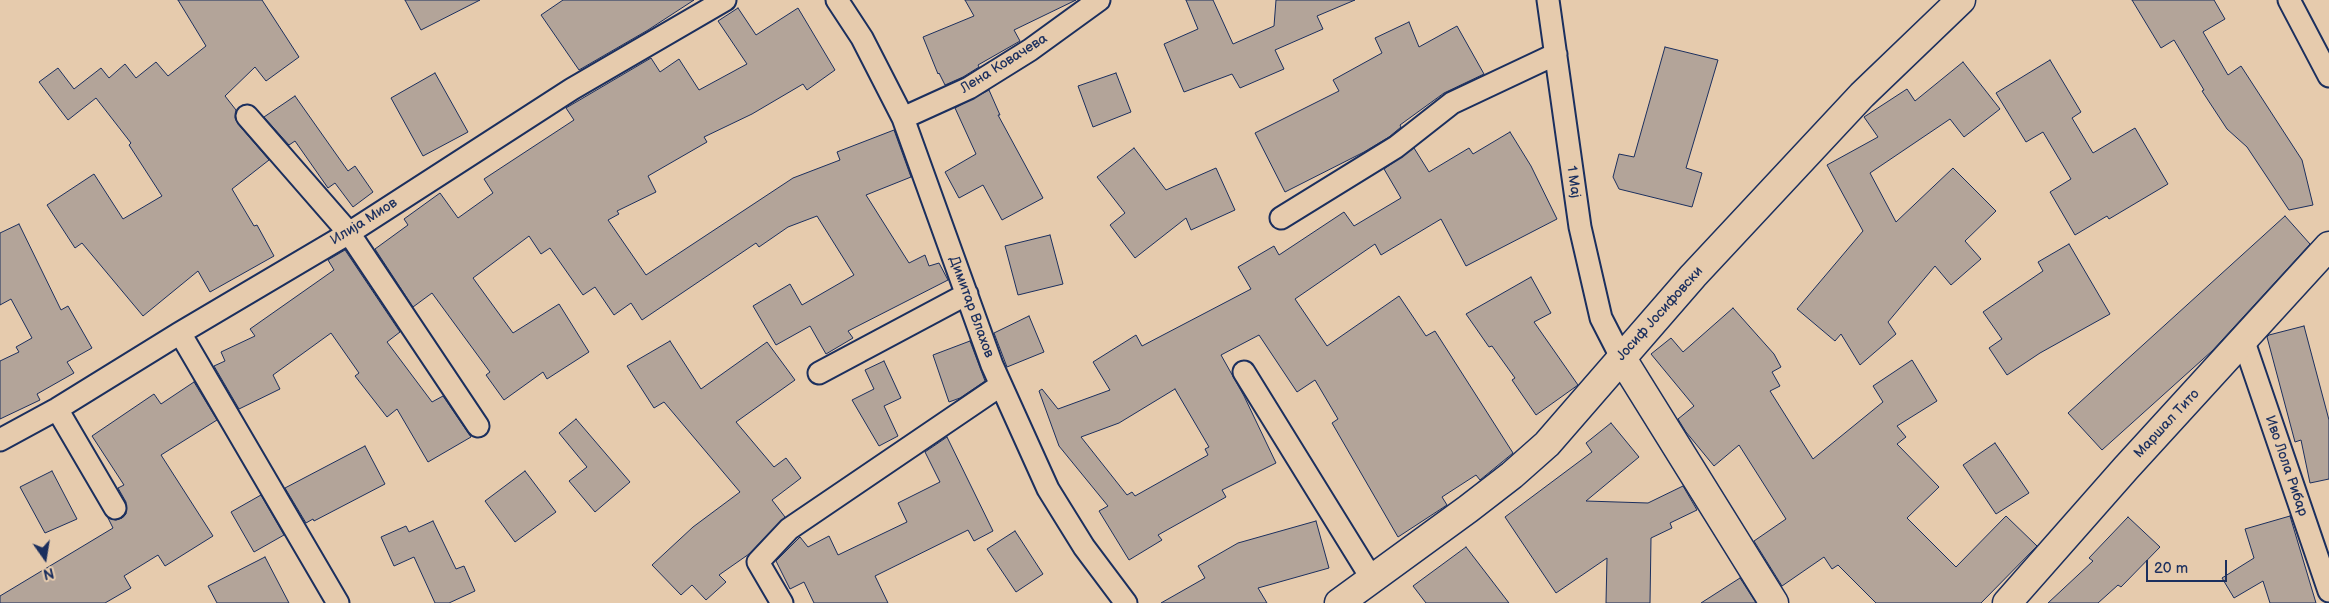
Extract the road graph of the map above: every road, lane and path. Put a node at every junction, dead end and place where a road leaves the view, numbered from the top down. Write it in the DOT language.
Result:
graph roads {
  1 [pos="725,0"];
  2 [pos="837,0"];
  3 [pos="1099,0"];
  4 [pos="1548,0"];
  5 [pos="1960,0"];
  6 [pos="2289,0"];
  7 [pos="1556,54"];
  8 [pos="2329,76"];
  9 [pos="247,116"];
  10 [pos="903,118"];
  11 [pos="1281,218"];
  12 [pos="349,233"];
  13 [pos="2329,246"];
  14 [pos="967,294"];
  15 [pos="180,333"];
  16 [pos="2244,342"];
  17 [pos="1621,358"];
  18 [pos="1244,372"];
  19 [pos="819,373"];
  20 [pos="1001,386"];
  21 [pos="57,410"];
  22 [pos="478,426"];
  23 [pos="0,440"];
  24 [pos="115,508"];
  25 [pos="1372,579"];
  26 [pos="2329,591"];
  27 [pos="338,603"];
  28 [pos="782,603"];
  29 [pos="1126,603"];
  30 [pos="1339,603"];
  31 [pos="1774,603"];
  32 [pos="2007,603"];
  1 -- 12 [label="street, Илија Миов"];
  2 -- 10 [label="street, Димитар Влахов"];
  3 -- 10 [label="street, Лена Ковачева"];
  4 -- 7 [label="street, 1 Мај"];
  5 -- 17 [label="main road, Јосиф Јосифовски"];
  6 -- 8 [label="street"];
  7 -- 11 [label="street"];
  7 -- 17 [label="street, 1 Мај"];
  9 -- 12 [label="street"];
  10 -- 14 [label="street, Димитар Влахов"];
  12 -- 15 [label="street, Илија Миов"];
  12 -- 22 [label="street"];
  13 -- 16 [label="main road, Маршал Тито"];
  14 -- 19 [label="street"];
  14 -- 20 [label="street, Димитар Влахов"];
  15 -- 21 [label="street, Илија Миов"];
  15 -- 27 [label="street"];
  16 -- 26 [label="street, Иво Лола Рибар"];
  16 -- 32 [label="main road, Маршал Тито"];
  17 -- 25 [label="main road, Јосиф Јосифовски"];
  17 -- 31 [label="main road"];
  18 -- 25 [label="street"];
  20 -- 28 [label="street"];
  20 -- 29 [label="street, Димитар Влахов"];
  21 -- 23 [label="street, Илија Миов"];
  21 -- 24 [label="street"];
  25 -- 30 [label="main road, Јосиф Јосифовски"];
}
